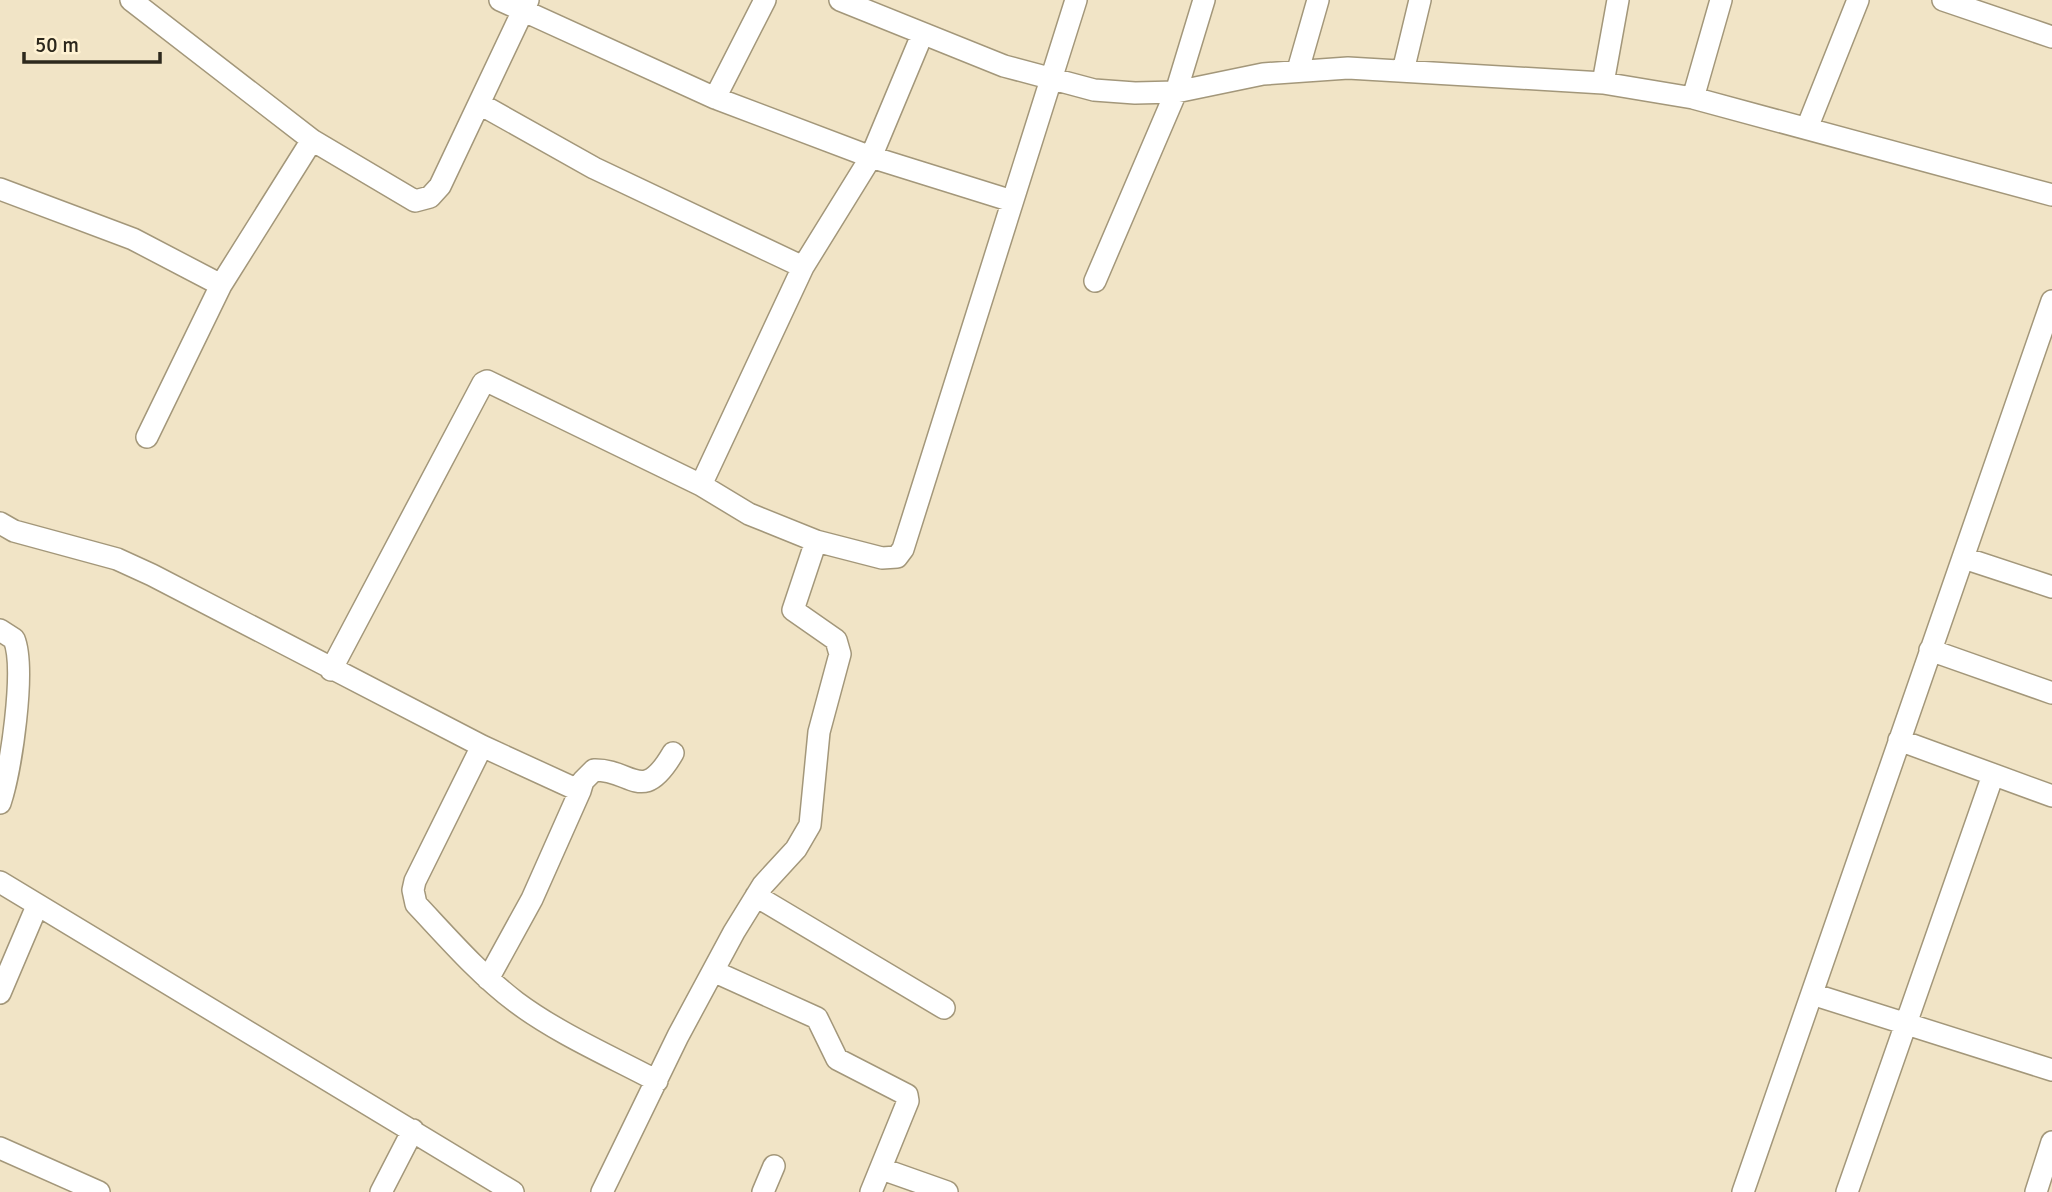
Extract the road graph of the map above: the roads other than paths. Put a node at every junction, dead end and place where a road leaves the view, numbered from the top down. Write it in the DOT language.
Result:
graph roads {
  1 [pos="131,0"];
  2 [pos="500,0"];
  3 [pos="765,0"];
  4 [pos="840,0"];
  5 [pos="1076,0"];
  6 [pos="1204,0"];
  7 [pos="1318,0"];
  8 [pos="1420,0"];
  9 [pos="1618,0"];
  10 [pos="1721,0"];
  11 [pos="1858,0"];
  12 [pos="1943,0"];
  13 [pos="525,6"];
  14 [pos="922,35"];
  15 [pos="2052,37"];
  16 [pos="1298,70"];
  17 [pos="1403,71"];
  18 [pos="1050,80"];
  19 [pos="1603,83"];
  20 [pos="1176,92"];
  21 [pos="715,98"];
  22 [pos="1693,99"];
  23 [pos="480,104"];
  24 [pos="1807,128"];
  25 [pos="312,140"];
  26 [pos="871,156"];
  27 [pos="0,189"];
  28 [pos="2052,195"];
  29 [pos="1012,201"];
  30 [pos="803,267"];
  31 [pos="1095,281"];
  32 [pos="221,285"];
  33 [pos="2052,301"];
  34 [pos="147,437"];
  35 [pos="701,485"];
  36 [pos="0,523"];
  37 [pos="816,541"];
  38 [pos="1964,558"];
  39 [pos="2052,587"];
  40 [pos="0,630"];
  41 [pos="1930,650"];
  42 [pos="331,670"];
  43 [pos="2052,693"];
  44 [pos="1899,740"];
  45 [pos="482,746"];
  46 [pos="673,753"];
  47 [pos="1993,775"];
  48 [pos="580,791"];
  49 [pos="2052,796"];
  50 [pos="0,803"];
  51 [pos="0,882"];
  52 [pos="756,896"];
  53 [pos="37,906"];
  54 [pos="713,971"];
  55 [pos="488,979"];
  56 [pos="0,993"];
  57 [pos="1812,994"];
  58 [pos="944,1008"];
  59 [pos="1906,1024"];
  60 [pos="2052,1070"];
  61 [pos="657,1081"];
  62 [pos="413,1130"];
  63 [pos="2052,1142"];
  64 [pos="0,1148"];
  65 [pos="774,1166"];
  66 [pos="882,1169"];
  67 [pos="499,1188"];
  68 [pos="99,1192"];
  69 [pos="381,1192"];
  70 [pos="602,1192"];
  71 [pos="763,1192"];
  72 [pos="871,1192"];
  73 [pos="947,1192"];
  74 [pos="1742,1192"];
  75 [pos="1847,1192"];
  76 [pos="2036,1192"];
  1 -- 25 [label="street"];
  2 -- 13 [label="street"];
  3 -- 21 [label="street"];
  4 -- 14 [label="street"];
  5 -- 18 [label="street"];
  6 -- 20 [label="street"];
  7 -- 16 [label="street"];
  8 -- 17 [label="street"];
  9 -- 19 [label="street"];
  10 -- 22 [label="street"];
  11 -- 24 [label="street"];
  12 -- 15 [label="street"];
  13 -- 21 [label="street"];
  13 -- 23 [label="street"];
  14 -- 18 [label="street"];
  14 -- 26 [label="street"];
  16 -- 17 [label="street"];
  16 -- 20 [label="street"];
  17 -- 19 [label="street"];
  18 -- 20 [label="street"];
  18 -- 29 [label="street"];
  19 -- 22 [label="street"];
  20 -- 31 [label="street"];
  21 -- 26 [label="street"];
  22 -- 24 [label="street"];
  23 -- 25 [label="street"];
  23 -- 30 [label="street"];
  24 -- 28 [label="street"];
  25 -- 32 [label="street"];
  26 -- 29 [label="street"];
  26 -- 30 [label="street"];
  27 -- 32 [label="street"];
  29 -- 37 [label="street"];
  30 -- 35 [label="street"];
  32 -- 34 [label="street"];
  33 -- 38 [label="street"];
  35 -- 37 [label="street"];
  35 -- 42 [label="street"];
  36 -- 42 [label="street"];
  37 -- 52 [label="street"];
  38 -- 39 [label="street"];
  38 -- 41 [label="street"];
  40 -- 50 [label="street"];
  41 -- 43 [label="street"];
  41 -- 44 [label="street"];
  42 -- 45 [label="street"];
  44 -- 47 [label="street"];
  44 -- 57 [label="street"];
  45 -- 48 [label="street"];
  45 -- 55 [label="street"];
  46 -- 48 [label="street"];
  47 -- 49 [label="street"];
  47 -- 59 [label="street"];
  48 -- 55 [label="street"];
  51 -- 53 [label="street"];
  52 -- 54 [label="street"];
  52 -- 58 [label="street"];
  53 -- 56 [label="street"];
  53 -- 62 [label="street"];
  54 -- 61 [label="street"];
  54 -- 66 [label="street"];
  55 -- 61 [label="street"];
  57 -- 59 [label="street"];
  57 -- 74 [label="street"];
  59 -- 60 [label="street"];
  59 -- 75 [label="street"];
  61 -- 70 [label="street"];
  62 -- 67 [label="street"];
  62 -- 69 [label="street"];
  63 -- 76 [label="street"];
  64 -- 68 [label="street"];
  65 -- 71 [label="street"];
  66 -- 72 [label="street"];
  66 -- 73 [label="street"];
}
